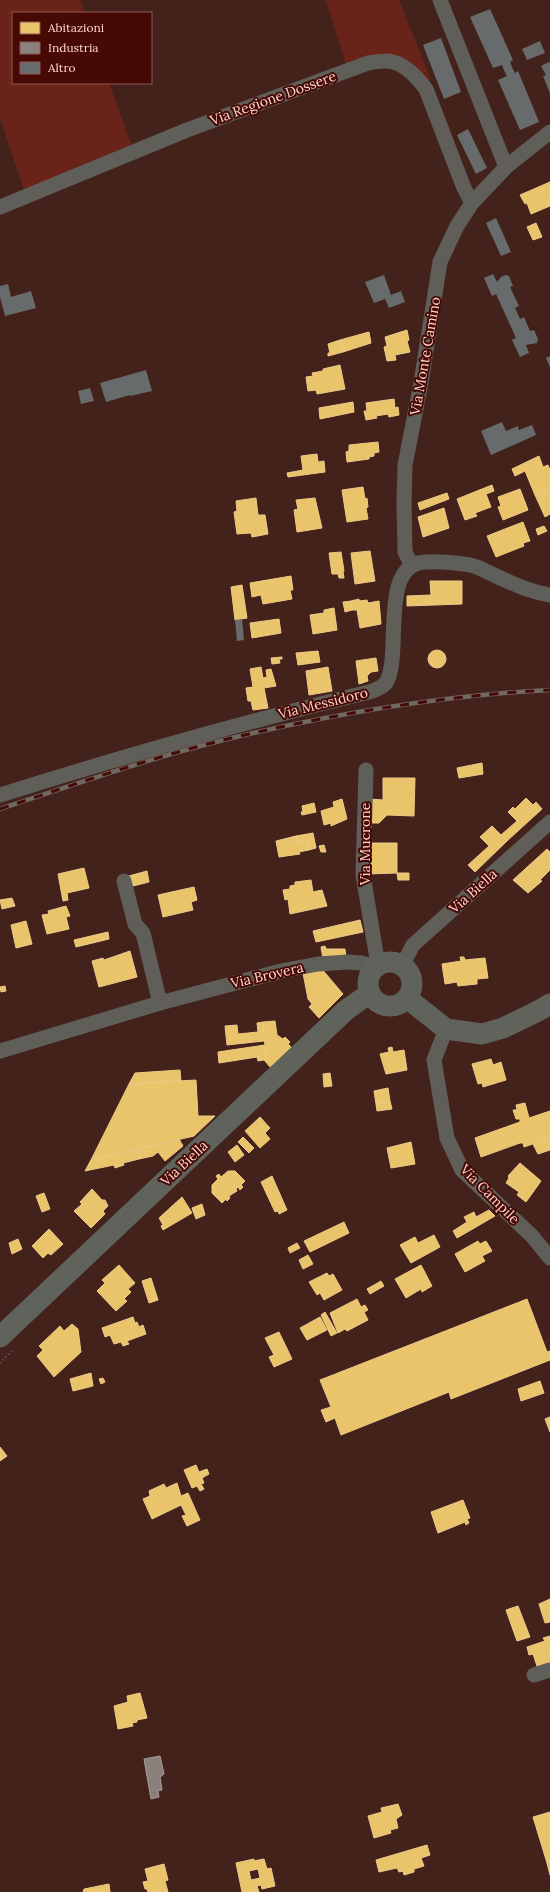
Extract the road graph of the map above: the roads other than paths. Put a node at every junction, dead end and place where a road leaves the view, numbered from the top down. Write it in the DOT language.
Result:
graph roads {
  1 [pos="440,0"];
  2 [pos="550,132"];
  3 [pos="506,167"];
  4 [pos="472,203"];
  5 [pos="0,207"];
  6 [pos="412,566"];
  7 [pos="550,595"];
  8 [pos="366,770"];
  9 [pos="0,795"];
  10 [pos="550,822"];
  11 [pos="124,881"];
  12 [pos="402,966"];
  13 [pos="376,967"];
  14 [pos="370,993"];
  15 [pos="406,998"];
  16 [pos="160,1003"];
  17 [pos="550,1004"];
  18 [pos="446,1029"];
  19 [pos="0,1051"];
  20 [pos="550,1258"];
  21 [pos="0,1337"];
  22 [pos="550,1670"];
  23 [pos="534,1675"];
  1 -- 3 [label="street"];
  2 -- 3 [label="street, Via Monte Camino"];
  3 -- 4 [label="street, Via Monte Camino"];
  4 -- 5 [label="street, Via Regione Dossere"];
  4 -- 6 [label="street, Via Monte Camino"];
  6 -- 7 [label="street"];
  6 -- 9 [label="street, Via Messidoro"];
  8 -- 13 [label="street, Via Mucrone"];
  10 -- 12 [label="street, Via Biella"];
  11 -- 16 [label="street"];
  12 -- 13 [label="street"];
  12 -- 15 [label="street"];
  13 -- 14 [label="street"];
  13 -- 16 [label="street, Via Brovera"];
  14 -- 15 [label="street"];
  14 -- 21 [label="street, Via Biella"];
  15 -- 18 [label="street"];
  16 -- 19 [label="street, Via Brovera"];
  17 -- 18 [label="street"];
  18 -- 20 [label="street, Via Campile"];
  22 -- 23 [label="street"];
}
